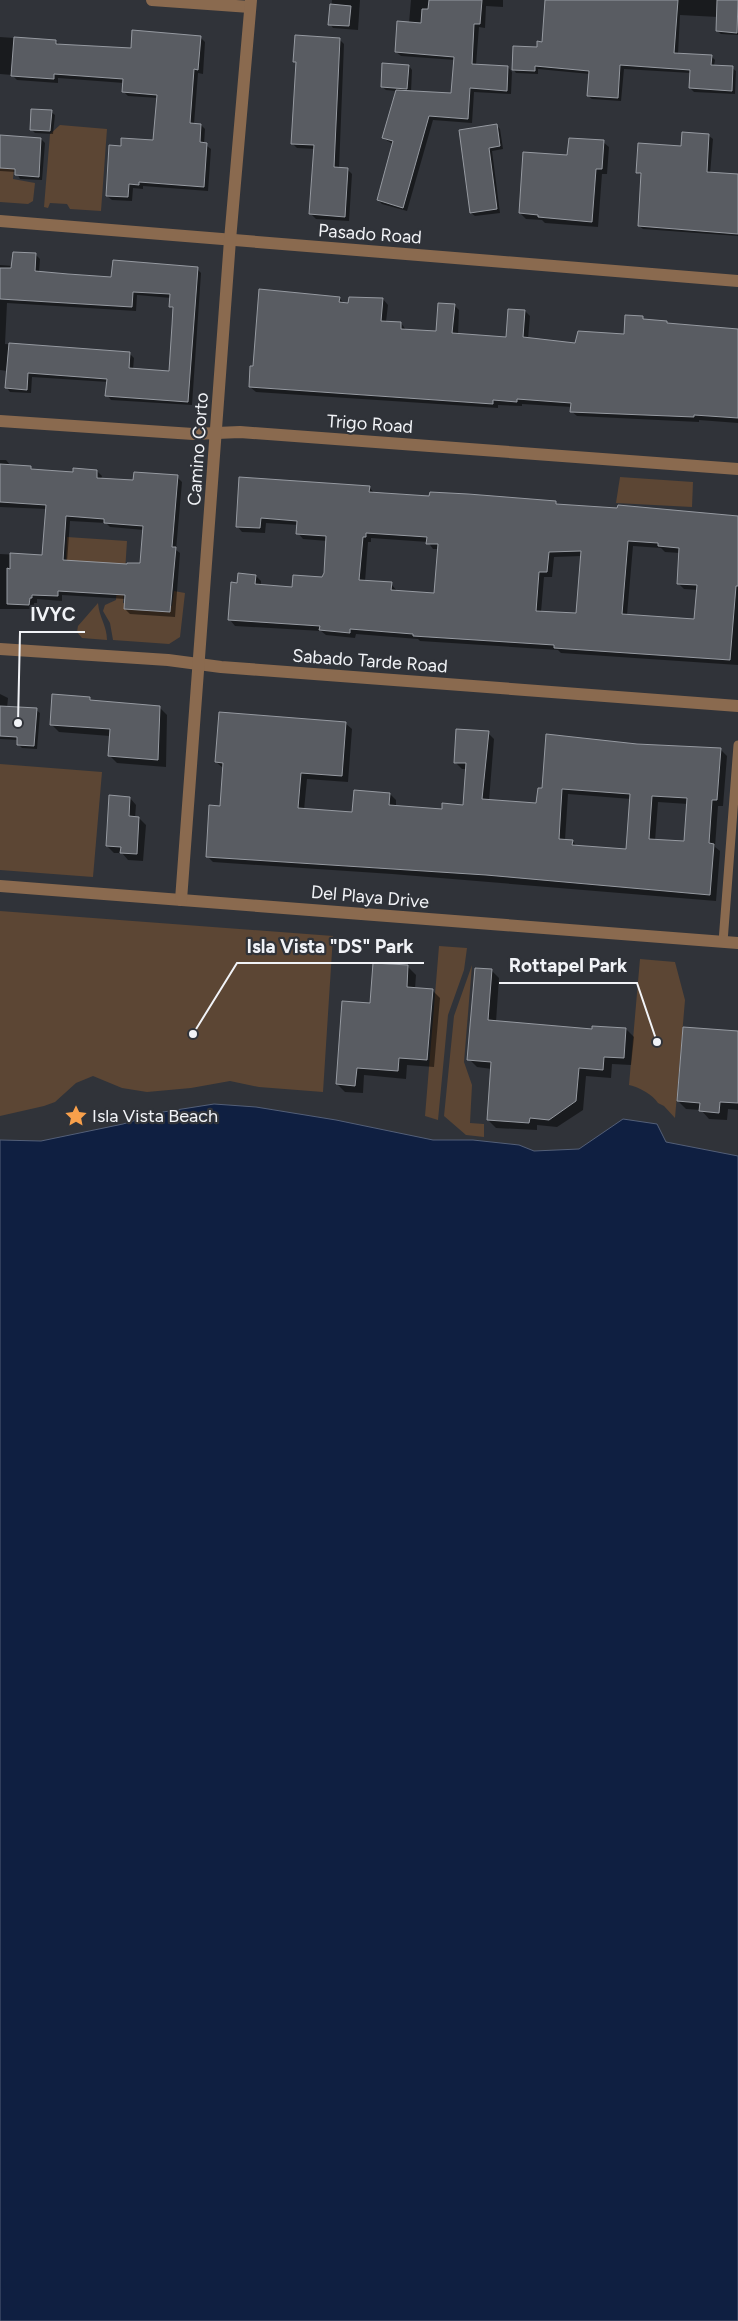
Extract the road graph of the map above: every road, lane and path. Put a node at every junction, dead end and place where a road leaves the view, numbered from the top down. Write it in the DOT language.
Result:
graph roads {
  1 [pos="152,0"];
  2 [pos="251,4"];
  3 [pos="0,221"];
  4 [pos="230,240"];
  5 [pos="738,281"];
  6 [pos="0,421"];
  7 [pos="217,433"];
  8 [pos="738,469"];
  9 [pos="0,649"];
  10 [pos="198,664"];
  11 [pos="738,706"];
  12 [pos="738,745"];
  13 [pos="0,886"];
  14 [pos="180,900"];
  15 [pos="724,942"];
  16 [pos="738,943"];
  1 -- 2 [label="street"];
  2 -- 4 [label="street, Camino Corto"];
  3 -- 4 [label="street, Pasado Road"];
  4 -- 5 [label="street, Pasado Road"];
  4 -- 7 [label="street, Camino Corto"];
  6 -- 7 [label="street, Trigo Road"];
  7 -- 8 [label="street, Trigo Road"];
  7 -- 10 [label="street, Camino Corto"];
  9 -- 10 [label="street, Sabado Tarde Road"];
  10 -- 11 [label="street, Sabado Tarde Road"];
  10 -- 14 [label="street, Camino Corto"];
  12 -- 15 [label="lane"];
  13 -- 14 [label="street, Del Playa Drive"];
  14 -- 15 [label="street, Del Playa Drive"];
  15 -- 16 [label="street, Del Playa Drive"];
}
